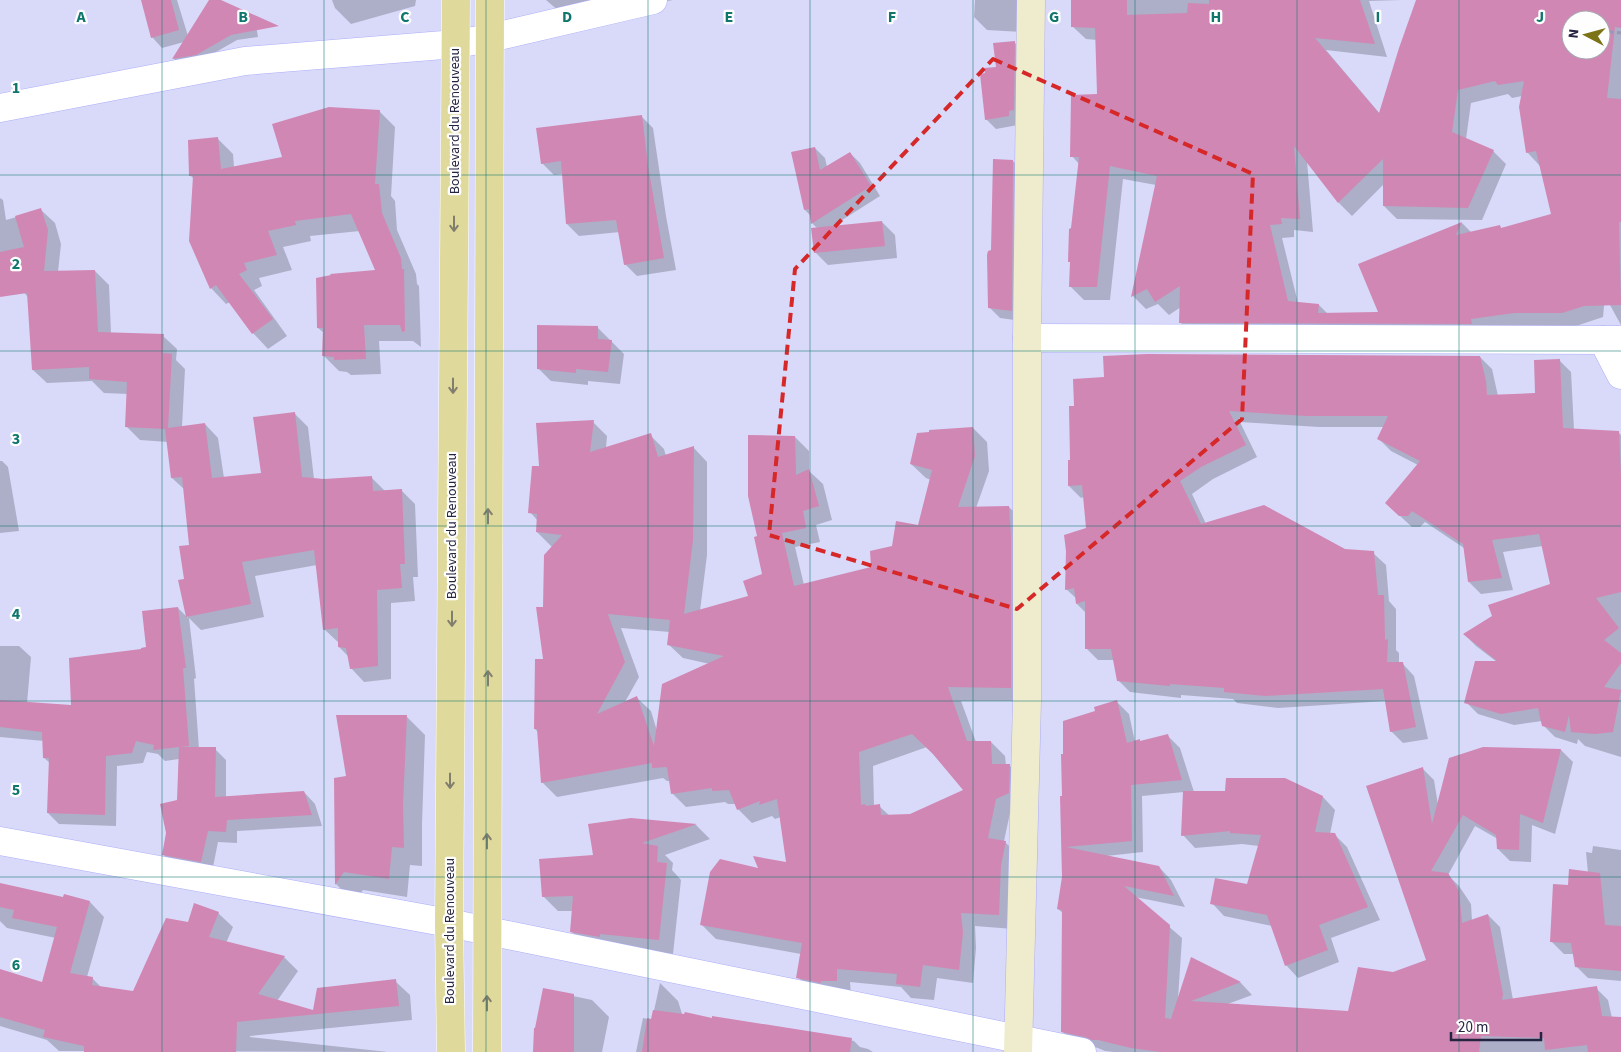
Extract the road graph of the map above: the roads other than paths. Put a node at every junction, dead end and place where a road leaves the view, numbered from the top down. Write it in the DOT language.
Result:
graph roads {
  1 [pos="456,0"];
  2 [pos="490,0"];
  3 [pos="653,0"];
  4 [pos="1031,0"];
  5 [pos="490,38"];
  6 [pos="456,44"];
  7 [pos="0,108"];
  8 [pos="1027,338"];
  9 [pos="1612,340"];
  10 [pos="1621,375"];
  11 [pos="0,841"];
  12 [pos="449,923"];
  13 [pos="487,930"];
  14 [pos="1017,1045"];
  15 [pos="451,1052"];
  16 [pos="487,1052"];
  17 [pos="1082,1052"];
  1 -- 6 [label="main road, Boulevard du Renouveau"];
  2 -- 5 [label="main road"];
  3 -- 5 [label="street"];
  4 -- 8 [label="main road"];
  5 -- 6 [label="street"];
  13 -- 5 [label="main road, one-way"];
  6 -- 7 [label="street"];
  6 -- 12 [label="main road, Boulevard du Renouveau, one-way"];
  8 -- 9 [label="street"];
  8 -- 14 [label="main road"];
  9 -- 10 [label="street"];
  11 -- 12 [label="street"];
  12 -- 13 [label="street"];
  12 -- 15 [label="main road, Boulevard du Renouveau"];
  13 -- 14 [label="street"];
  16 -- 13 [label="main road, one-way"];
  14 -- 17 [label="street"];
}
